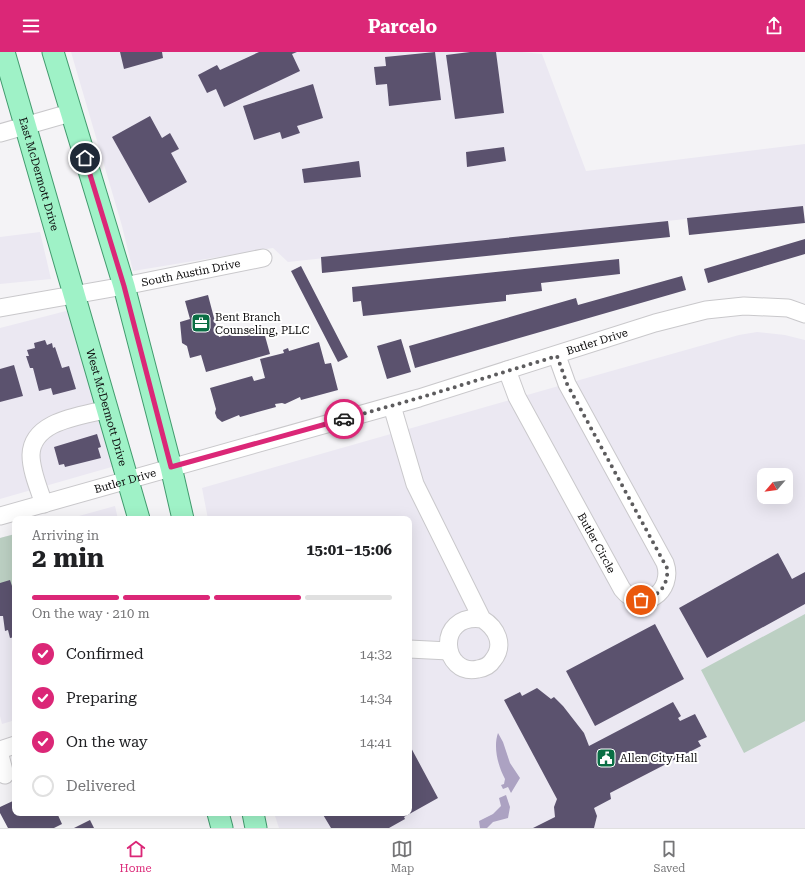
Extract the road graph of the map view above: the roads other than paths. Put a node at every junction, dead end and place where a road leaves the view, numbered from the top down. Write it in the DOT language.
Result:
graph roads {
  1 [pos="4,52"];
  2 [pos="52,52"];
  3 [pos="70,113"];
  4 [pos="26,126"];
  5 [pos="0,133"];
  6 [pos="262,258"];
  7 [pos="124,286"];
  8 [pos="75,295"];
  9 [pos="0,308"];
  10 [pos="805,314"];
  11 [pos="557,356"];
  12 [pos="507,370"];
  13 [pos="392,406"];
  14 [pos="108,409"];
  15 [pos="171,467"];
  16 [pos="128,480"];
  17 [pos="44,504"];
  18 [pos="0,516"];
  19 [pos="137,516"];
  20 [pos="182,516"];
  21 [pos="482,620"];
  22 [pos="412,649"];
  23 [pos="449,651"];
  24 [pos="12,746"];
  25 [pos="0,750"];
  26 [pos="0,755"];
  27 [pos="7,774"];
  28 [pos="219,816"];
  29 [pos="254,816"];
  30 [pos="222,828"];
  31 [pos="256,828"];
  1 -- 4 [label="main road, East McDermott Drive"];
  2 -- 3 [label="main road"];
  3 -- 4 [label="street"];
  3 -- 7 [label="main road"];
  4 -- 5 [label="street"];
  4 -- 8 [label="main road, East McDermott Drive"];
  6 -- 7 [label="street, South Austin Drive"];
  7 -- 8 [label="street, South Austin Drive"];
  7 -- 15 [label="main road"];
  8 -- 9 [label="street, South Austin Drive"];
  8 -- 14 [label="main road, West McDermott Drive"];
  10 -- 11 [label="street, Butler Drive"];
  11 -- 12 [label="street, Butler Drive"];
  11 -- 12 [label="street, Butler Circle"];
  12 -- 13 [label="street, Butler Drive"];
  13 -- 15 [label="street, Butler Drive"];
  13 -- 21 [label="street"];
  14 -- 16 [label="main road, West McDermott Drive"];
  14 -- 17 [label="street"];
  15 -- 16 [label="street, Butler Drive"];
  15 -- 20 [label="main road"];
  16 -- 17 [label="street, Butler Drive"];
  16 -- 19 [label="main road, West McDermott Drive"];
  17 -- 18 [label="street, Butler Drive"];
  21 -- 23 [label="street"];
  21 -- 23 [label="street"];
  22 -- 23 [label="street"];
  24 -- 25 [label="street"];
  26 -- 27 [label="street"];
  28 -- 30 [label="main road"];
  29 -- 31 [label="main road"];
}
